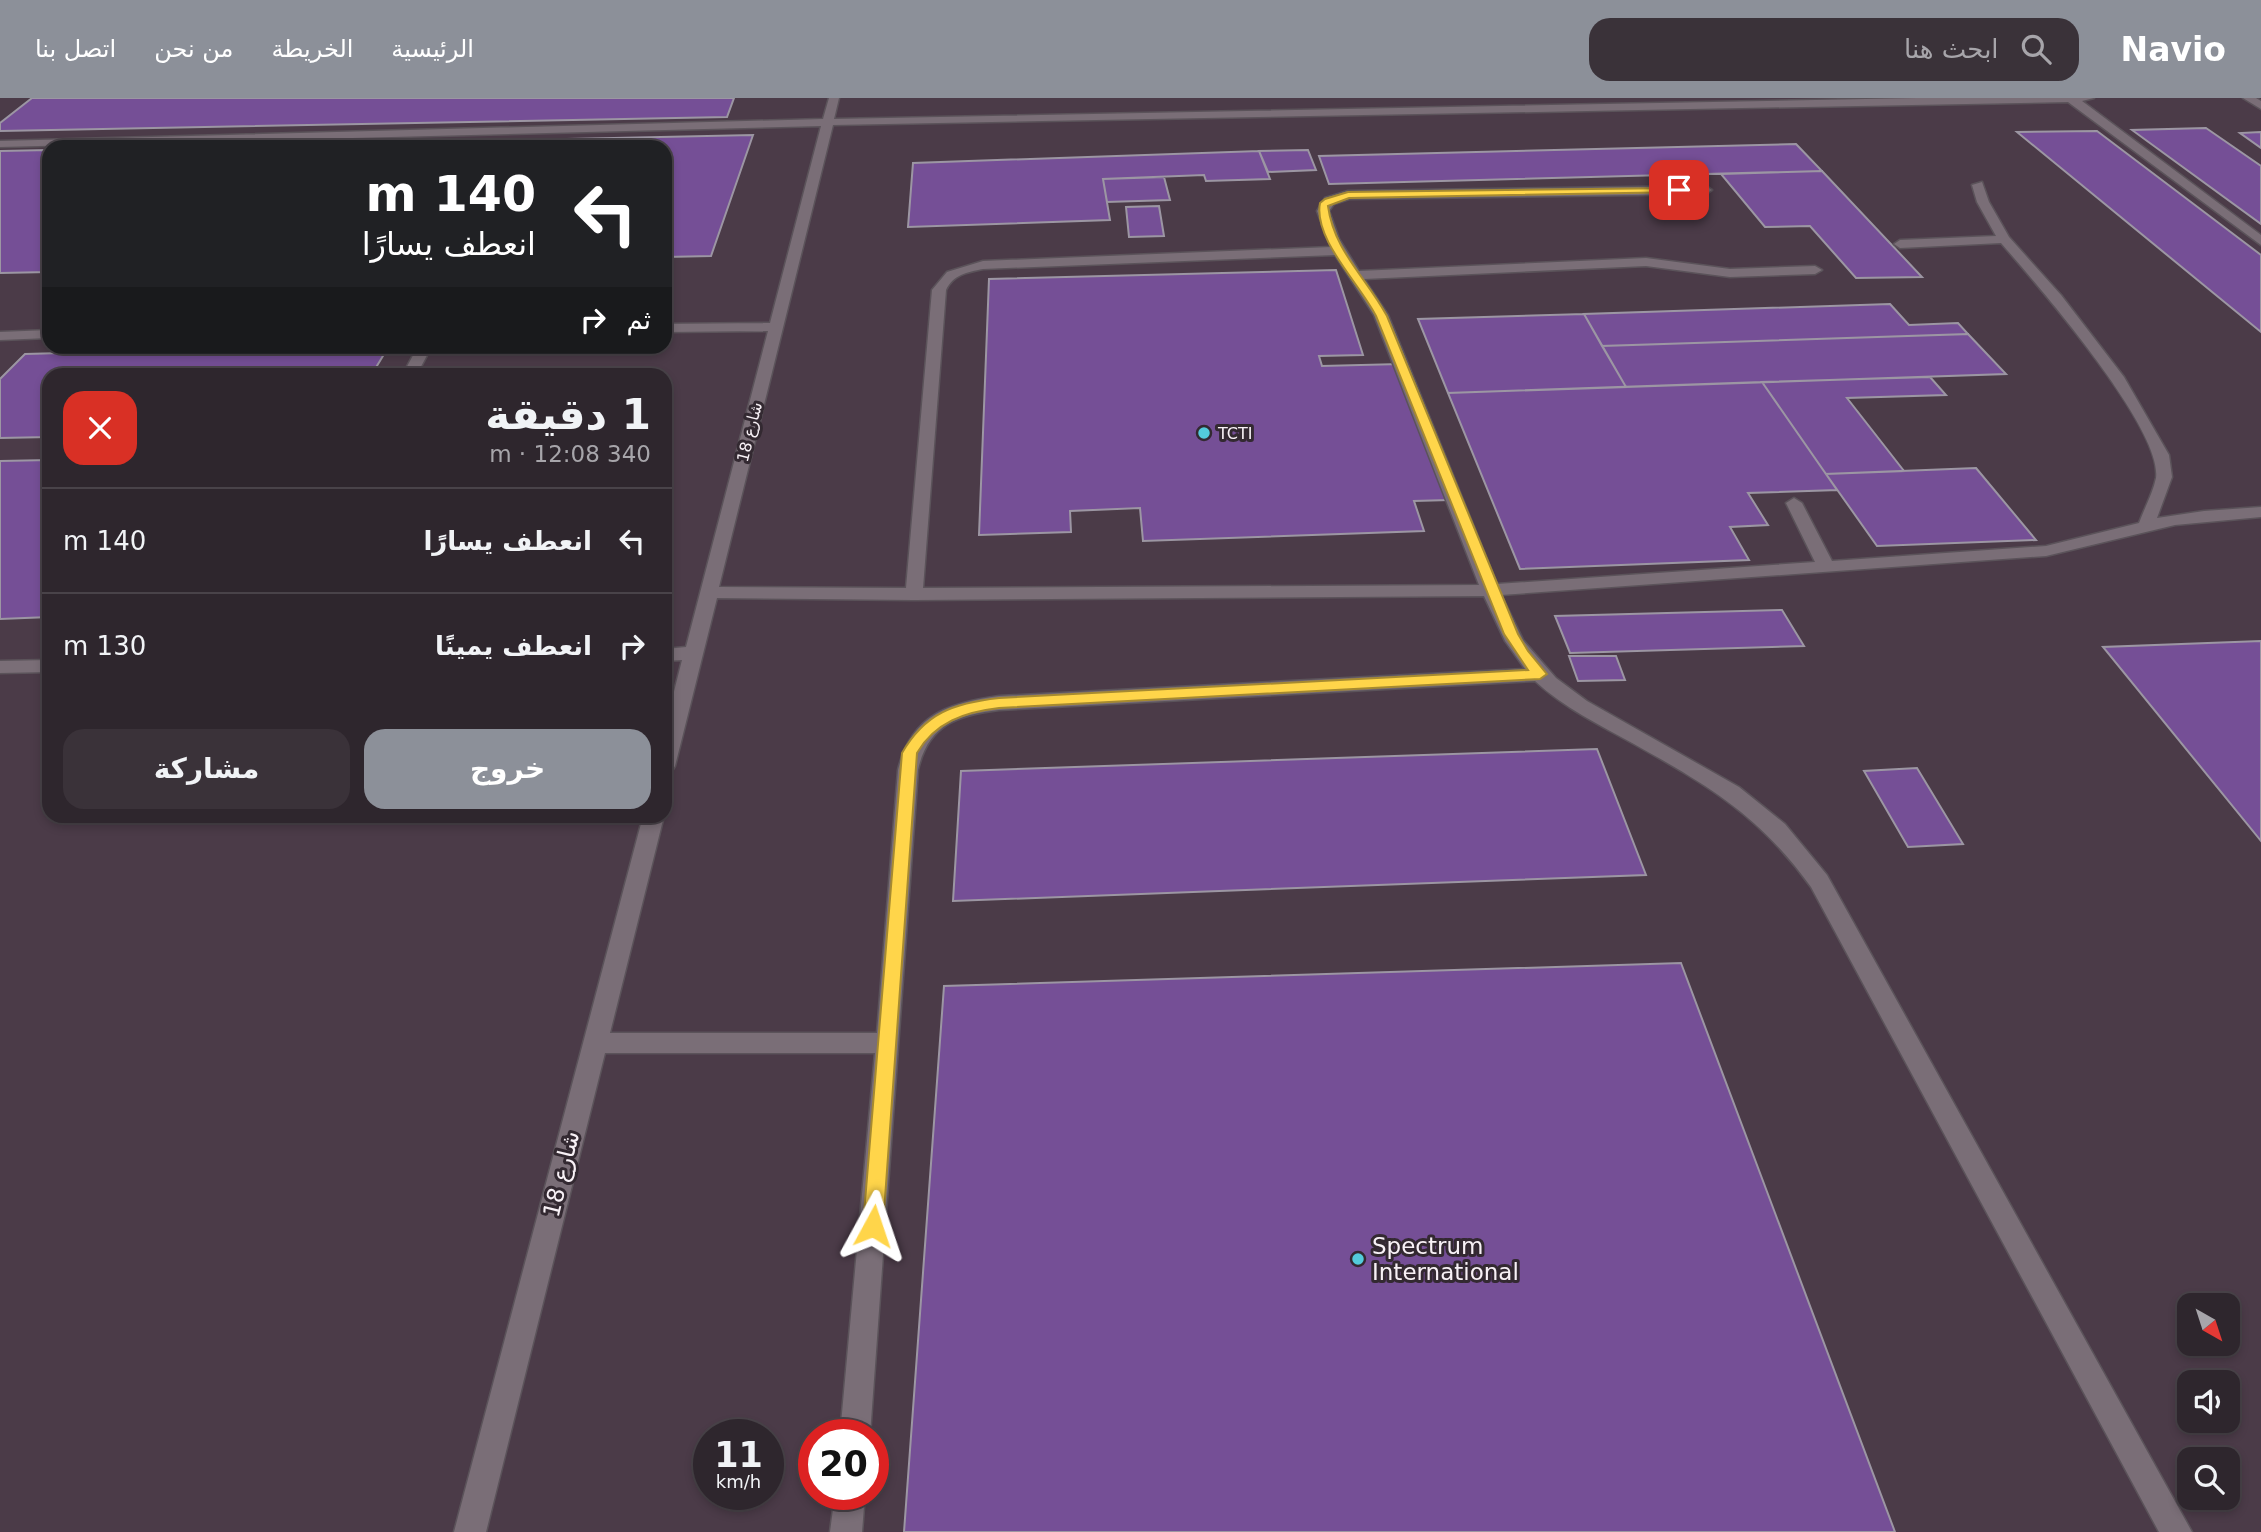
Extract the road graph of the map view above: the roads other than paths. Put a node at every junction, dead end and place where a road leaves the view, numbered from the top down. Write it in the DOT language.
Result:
graph roads {
  1 [pos="834,98"];
  2 [pos="2070,98"];
  3 [pos="2089,98"];
  4 [pos="2248,98"];
  5 [pos="2261,106"];
  6 [pos="828,122"];
  7 [pos="151,140"];
  8 [pos="42,143"];
  9 [pos="0,144"];
  10 [pos="1978,184"];
  11 [pos="1706,190"];
  12 [pos="2004,239"];
  13 [pos="2261,241"];
  14 [pos="1900,244"];
  15 [pos="1338,251"];
  16 [pos="1815,270"];
  17 [pos="1355,275"];
  18 [pos="776,327"];
  19 [pos="672,328"];
  20 [pos="42,334"];
  21 [pos="0,336"];
  22 [pos="1794,503"];
  23 [pos="2261,512"];
  24 [pos="2146,526"];
  25 [pos="1827,568"];
  26 [pos="1492,590"];
  27 [pos="709,592"];
  28 [pos="914,594"];
  29 [pos="694,653"];
  30 [pos="672,655"];
  31 [pos="42,666"];
  32 [pos="0,667"];
  33 [pos="1540,674"];
  34 [pos="672,739"];
  35 [pos="651,823"];
  36 [pos="888,1042"];
  37 [pos="595,1043"];
  38 [pos="856,1419"];
  39 [pos="848,1510"];
  40 [pos="470,1532"];
  41 [pos="846,1532"];
  42 [pos="2175,1532"];
  1 -- 6 [label="street, شارع 18"];
  2 -- 3 [label="street"];
  2 -- 6 [label="street"];
  2 -- 13 [label="street"];
  4 -- 5 [label="street"];
  6 -- 7 [label="street"];
  6 -- 18 [label="street, شارع 18"];
  8 -- 9 [label="street"];
  10 -- 12 [label="street"];
  11 -- 15 [label="street"];
  12 -- 14 [label="street"];
  12 -- 24 [label="street"];
  15 -- 17 [label="street"];
  15 -- 28 [label="street"];
  16 -- 17 [label="street"];
  17 -- 26 [label="street"];
  18 -- 19 [label="street"];
  18 -- 27 [label="street, شارع 18"];
  20 -- 21 [label="street"];
  22 -- 25 [label="street"];
  23 -- 24 [label="street"];
  24 -- 25 [label="street"];
  25 -- 26 [label="street"];
  26 -- 28 [label="street"];
  26 -- 33 [label="street"];
  27 -- 28 [label="street"];
  27 -- 29 [label="street, شارع 18"];
  29 -- 30 [label="street"];
  29 -- 34 [label="street, شارع 18"];
  31 -- 32 [label="street"];
  33 -- 36 [label="street"];
  33 -- 42 [label="street"];
  35 -- 37 [label="street, شارع 18"];
  36 -- 37 [label="street"];
  36 -- 38 [label="street"];
  37 -- 40 [label="street, شارع 18"];
  39 -- 41 [label="street"];
}
